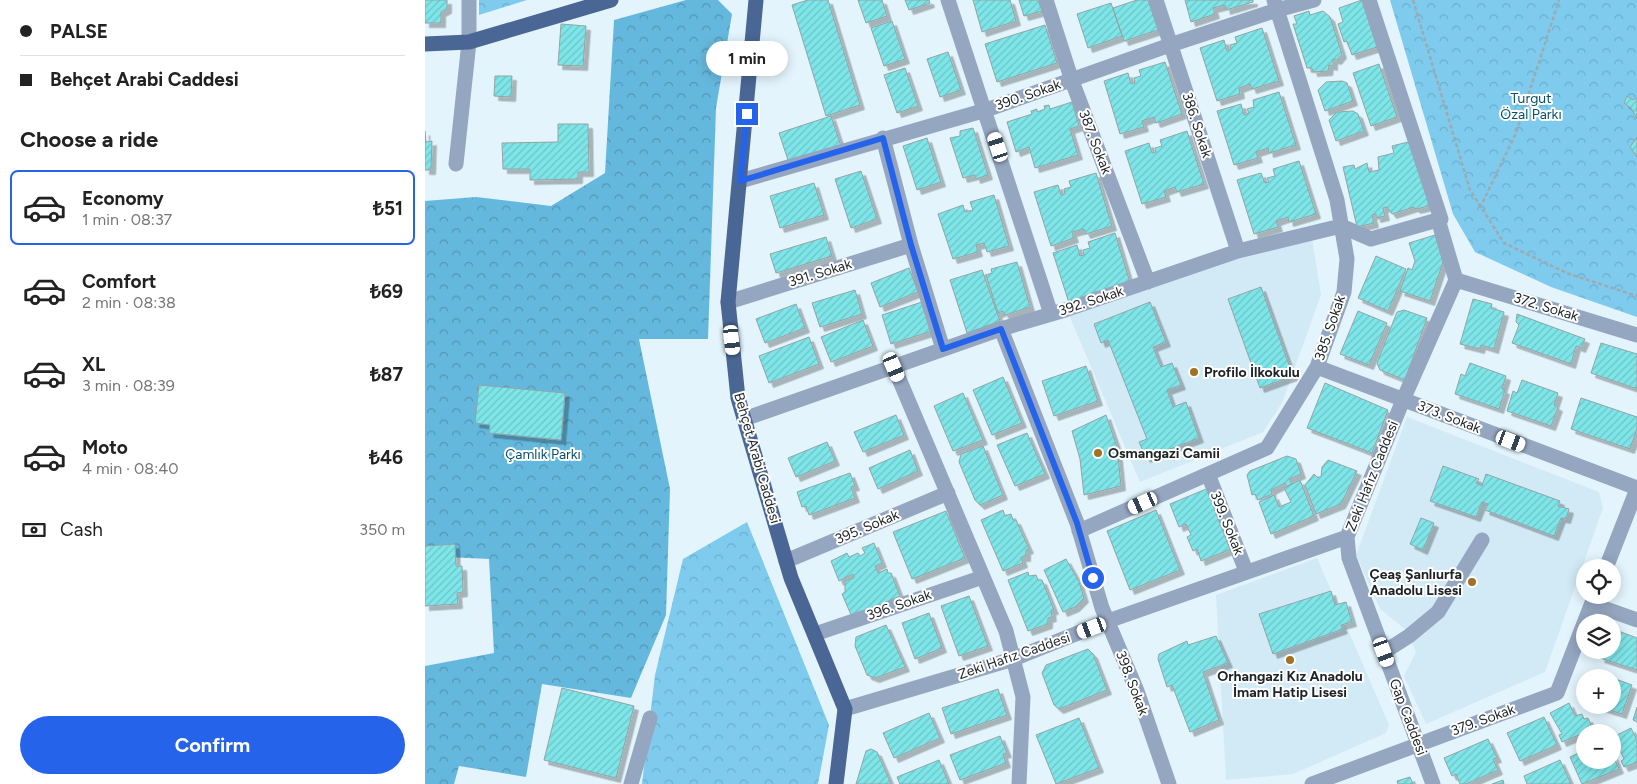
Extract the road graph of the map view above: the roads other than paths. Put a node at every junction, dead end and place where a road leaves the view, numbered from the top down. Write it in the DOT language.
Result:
graph roads {
  1 [pos="469,0"];
  2 [pos="611,0"];
  3 [pos="756,0"];
  4 [pos="948,0"];
  5 [pos="1046,0"];
  6 [pos="1156,0"];
  7 [pos="1314,0"];
  8 [pos="1369,0"];
  9 [pos="1275,5"];
  10 [pos="469,42"];
  11 [pos="425,44"];
  12 [pos="1170,45"];
  13 [pos="1072,81"];
  14 [pos="986,110"];
  15 [pos="883,138"];
  16 [pos="456,164"];
  17 [pos="740,181"];
  18 [pos="1441,219"];
  19 [pos="1341,226"];
  20 [pos="911,245"];
  21 [pos="1237,251"];
  22 [pos="1455,280"];
  23 [pos="1147,282"];
  24 [pos="728,302"];
  25 [pos="1051,314"];
  26 [pos="1001,329"];
  27 [pos="1637,335"];
  28 [pos="943,349"];
  29 [pos="894,367"];
  30 [pos="1317,367"];
  31 [pos="1403,400"];
  32 [pos="744,419"];
  33 [pos="1208,474"];
  34 [pos="1637,489"];
  35 [pos="948,493"];
  36 [pos="1079,531"];
  37 [pos="1347,537"];
  38 [pos="1482,540"];
  39 [pos="1610,559"];
  40 [pos="786,561"];
  41 [pos="1246,571"];
  42 [pos="983,576"];
  43 [pos="1591,604"];
  44 [pos="1602,604"];
  45 [pos="1637,620"];
  46 [pos="1108,621"];
  47 [pos="815,634"];
  48 [pos="1384,652"];
  49 [pos="1013,659"];
  50 [pos="845,709"];
  51 [pos="650,718"];
  52 [pos="1418,744"];
  53 [pos="631,784"];
  54 [pos="836,784"];
  55 [pos="1018,784"];
  56 [pos="1169,784"];
  57 [pos="1311,784"];
  58 [pos="1433,784"];
  1 -- 10 [label="street"];
  2 -- 10 [label="main road"];
  3 -- 17 [label="main road, Behçet Arabi Caddesi"];
  4 -- 14 [label="street"];
  5 -- 13 [label="street, 387. Sokak"];
  6 -- 12 [label="street, 386. Sokak"];
  7 -- 9 [label="street, 390. Sokak"];
  8 -- 18 [label="street"];
  9 -- 12 [label="street, 390. Sokak"];
  9 -- 19 [label="street, 385. Sokak"];
  10 -- 11 [label="main road"];
  10 -- 16 [label="street"];
  12 -- 13 [label="street, 390. Sokak"];
  12 -- 21 [label="street, 386. Sokak"];
  13 -- 14 [label="street, 390. Sokak"];
  13 -- 23 [label="street, 387. Sokak"];
  14 -- 15 [label="street, 390. Sokak"];
  14 -- 25 [label="street"];
  15 -- 17 [label="street, 390. Sokak"];
  15 -- 20 [label="street"];
  17 -- 24 [label="main road, Behçet Arabi Caddesi"];
  18 -- 19 [label="street"];
  18 -- 22 [label="street"];
  19 -- 21 [label="street, 392. Sokak"];
  19 -- 30 [label="street, 385. Sokak"];
  20 -- 24 [label="street, 391. Sokak"];
  20 -- 28 [label="street"];
  21 -- 23 [label="street, 392. Sokak"];
  22 -- 27 [label="street, 372. Sokak"];
  22 -- 31 [label="street, Zeki Hafız Caddesi"];
  23 -- 25 [label="street, 392. Sokak"];
  24 -- 32 [label="main road, Behçet Arabi Caddesi"];
  25 -- 26 [label="street, 392. Sokak"];
  26 -- 28 [label="street, 392. Sokak"];
  26 -- 36 [label="street, 398. Sokak"];
  28 -- 29 [label="street, 392. Sokak"];
  29 -- 32 [label="street, 392. Sokak"];
  29 -- 35 [label="street"];
  30 -- 31 [label="street, 373. Sokak"];
  30 -- 33 [label="street, 385. Sokak"];
  31 -- 34 [label="street, 373. Sokak"];
  31 -- 37 [label="street, Zeki Hafız Caddesi"];
  32 -- 40 [label="main road, Behçet Arabi Caddesi"];
  33 -- 36 [label="street, 385. Sokak"];
  33 -- 41 [label="street, 399. Sokak"];
  34 -- 39 [label="street"];
  35 -- 40 [label="street, 395. Sokak"];
  35 -- 42 [label="street"];
  36 -- 46 [label="street, 398. Sokak"];
  37 -- 41 [label="street, Zeki Hafız Caddesi"];
  37 -- 48 [label="street, Gap Caddesi"];
  38 -- 48 [label="street"];
  40 -- 47 [label="main road, Behçet Arabi Caddesi"];
  41 -- 46 [label="street, Zeki Hafız Caddesi"];
  42 -- 47 [label="street, 396. Sokak"];
  42 -- 49 [label="street"];
  43 -- 52 [label="street, 379. Sokak"];
  44 -- 45 [label="street"];
  46 -- 49 [label="street, Zeki Hafız Caddesi"];
  46 -- 56 [label="street, 398. Sokak"];
  47 -- 50 [label="main road, Behçet Arabi Caddesi"];
  48 -- 52 [label="street, Gap Caddesi"];
  49 -- 50 [label="street, Zeki Hafız Caddesi"];
  49 -- 55 [label="street"];
  50 -- 54 [label="main road, Behçet Arabi Caddesi"];
  51 -- 53 [label="street"];
  52 -- 57 [label="street, 379. Sokak"];
  52 -- 58 [label="street, Gap Caddesi"];
}
